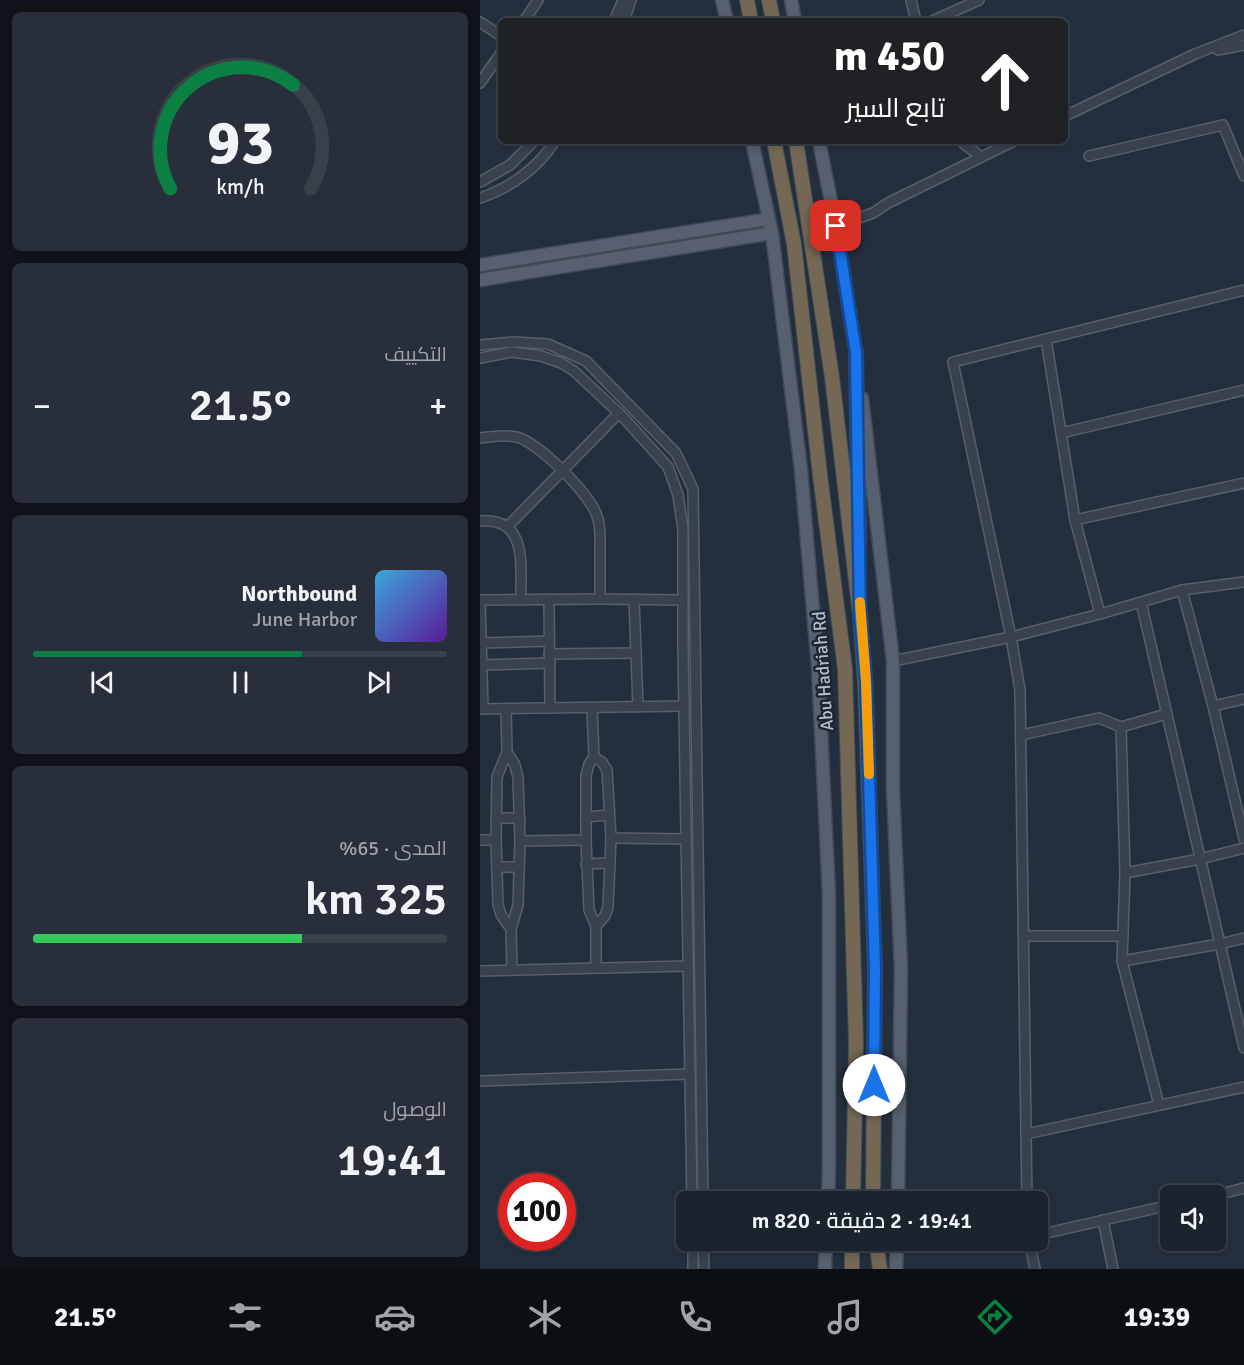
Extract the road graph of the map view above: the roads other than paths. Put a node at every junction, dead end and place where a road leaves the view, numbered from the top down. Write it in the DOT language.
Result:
graph roads {
  1 [pos="538,0"];
  2 [pos="623,0"];
  3 [pos="631,0"];
  4 [pos="722,0"];
  5 [pos="747,0"];
  6 [pos="769,0"];
  7 [pos="791,0"];
  8 [pos="911,0"];
  9 [pos="979,0"];
  10 [pos="526,18"];
  11 [pos="615,18"];
  12 [pos="625,18"];
  13 [pos="726,18"];
  14 [pos="750,18"];
  15 [pos="772,18"];
  16 [pos="794,18"];
  17 [pos="915,18"];
  18 [pos="939,18"];
  19 [pos="480,22"];
  20 [pos="498,34"];
  21 [pos="1244,35"];
  22 [pos="1244,45"];
  23 [pos="1195,54"];
  24 [pos="498,57"];
  25 [pos="480,83"];
  26 [pos="1068,115"];
  27 [pos="531,144"];
  28 [pos="553,144"];
  29 [pos="753,144"];
  30 [pos="775,144"];
  31 [pos="796,144"];
  32 [pos="820,144"];
  33 [pos="964,144"];
  34 [pos="1008,144"];
  35 [pos="1089,156"];
  36 [pos="981,157"];
  37 [pos="1244,176"];
  38 [pos="480,182"];
  39 [pos="480,198"];
  40 [pos="769,219"];
  41 [pos="836,226"];
  42 [pos="772,233"];
  43 [pos="480,265"];
  44 [pos="480,280"];
  45 [pos="1244,290"];
  46 [pos="1046,339"];
  47 [pos="480,345"];
  48 [pos="856,352"];
  49 [pos="480,358"];
  50 [pos="1244,390"];
  51 [pos="619,413"];
  52 [pos="1061,433"];
  53 [pos="480,438"];
  54 [pos="562,470"];
  55 [pos="1244,483"];
  56 [pos="1075,520"];
  57 [pos="480,521"];
  58 [pos="507,527"];
  59 [pos="1244,582"];
  60 [pos="1182,591"];
  61 [pos="600,598"];
  62 [pos="549,599"];
  63 [pos="634,599"];
  64 [pos="480,600"];
  65 [pos="521,600"];
  66 [pos="682,600"];
  67 [pos="1141,602"];
  68 [pos="1100,614"];
  69 [pos="860,615"];
  70 [pos="1011,637"];
  71 [pos="549,640"];
  72 [pos="481,643"];
  73 [pos="636,653"];
  74 [pos="550,658"];
  75 [pos="893,661"];
  76 [pos="482,665"];
  77 [pos="1244,699"];
  78 [pos="684,706"];
  79 [pos="1213,706"];
  80 [pos="638,707"];
  81 [pos="550,708"];
  82 [pos="592,708"];
  83 [pos="481,709"];
  84 [pos="506,709"];
  85 [pos="1166,714"];
  86 [pos="1121,727"];
  87 [pos="1021,735"];
  88 [pos="507,752"];
  89 [pos="594,757"];
  90 [pos="609,815"];
  91 [pos="586,817"];
  92 [pos="496,818"];
  93 [pos="520,818"];
  94 [pos="611,838"];
  95 [pos="686,839"];
  96 [pos="1244,839"];
  97 [pos="480,840"];
  98 [pos="496,840"];
  99 [pos="586,840"];
  100 [pos="520,841"];
  101 [pos="1244,848"];
  102 [pos="1200,859"];
  103 [pos="610,863"];
  104 [pos="586,864"];
  105 [pos="496,867"];
  106 [pos="519,867"];
  107 [pos="1125,873"];
  108 [pos="596,926"];
  109 [pos="511,929"];
  110 [pos="1024,936"];
  111 [pos="1123,936"];
  112 [pos="1244,938"];
  113 [pos="1220,944"];
  114 [pos="1122,961"];
  115 [pos="688,966"];
  116 [pos="596,968"];
  117 [pos="480,970"];
  118 [pos="512,970"];
  119 [pos="1244,1048"];
  120 [pos="690,1074"];
  121 [pos="480,1081"];
  122 [pos="1244,1087"];
  123 [pos="1159,1106"];
  124 [pos="1026,1134"];
  125 [pos="1244,1188"];
  126 [pos="692,1191"];
  127 [pos="703,1191"];
  128 [pos="828,1191"];
  129 [pos="853,1191"];
  130 [pos="873,1191"];
  131 [pos="898,1191"];
  132 [pos="1027,1191"];
  133 [pos="1226,1192"];
  134 [pos="1160,1207"];
  135 [pos="1103,1220"];
  136 [pos="1048,1233"];
  137 [pos="693,1251"];
  138 [pos="704,1251"];
  139 [pos="826,1251"];
  140 [pos="852,1251"];
  141 [pos="871,1251"];
  142 [pos="878,1251"];
  143 [pos="897,1251"];
  144 [pos="1031,1251"];
  145 [pos="693,1269"];
  146 [pos="704,1269"];
  147 [pos="825,1269"];
  148 [pos="852,1269"];
  149 [pos="870,1269"];
  150 [pos="880,1269"];
  151 [pos="896,1269"];
  152 [pos="1035,1269"];
  153 [pos="1113,1269"];
  1 -- 10 [label="street"];
  2 -- 11 [label="street"];
  3 -- 12 [label="street"];
  4 -- 13 [label="main road"];
  5 -- 14 [label="highway"];
  6 -- 15 [label="highway"];
  7 -- 16 [label="main road"];
  8 -- 17 [label="street"];
  9 -- 18 [label="street"];
  19 -- 20 [label="street"];
  21 -- 23 [label="street"];
  22 -- 23 [label="street"];
  23 -- 26 [label="street"];
  24 -- 25 [label="street"];
  27 -- 38 [label="street"];
  28 -- 39 [label="street"];
  29 -- 40 [label="main road"];
  30 -- 129 [label="highway, Abu Hadriah Rd"];
  31 -- 69 [label="highway"];
  32 -- 41 [label="main road"];
  33 -- 36 [label="street"];
  34 -- 36 [label="street"];
  35 -- 37 [label="street"];
  36 -- 41 [label="street"];
  40 -- 42 [label="main road"];
  40 -- 43 [label="main road"];
  41 -- 48 [label="main road"];
  42 -- 44 [label="main road"];
  42 -- 128 [label="main road"];
  45 -- 46 [label="street"];
  46 -- 52 [label="street"];
  46 -- 70 [label="street"];
  47 -- 127 [label="street"];
  48 -- 69 [label="highway"];
  48 -- 75 [label="main road"];
  49 -- 51 [label="street"];
  50 -- 52 [label="street"];
  51 -- 54 [label="street"];
  51 -- 66 [label="street"];
  52 -- 56 [label="street"];
  53 -- 54 [label="street"];
  54 -- 58 [label="street"];
  54 -- 61 [label="street"];
  55 -- 56 [label="street"];
  56 -- 68 [label="street"];
  57 -- 58 [label="street"];
  58 -- 65 [label="street"];
  59 -- 60 [label="street"];
  60 -- 67 [label="street"];
  60 -- 79 [label="street"];
  61 -- 62 [label="street"];
  61 -- 63 [label="street"];
  62 -- 65 [label="street"];
  62 -- 71 [label="street"];
  63 -- 66 [label="street"];
  63 -- 73 [label="street"];
  64 -- 65 [label="street"];
  64 -- 72 [label="street"];
  66 -- 78 [label="street"];
  67 -- 68 [label="street"];
  67 -- 85 [label="street"];
  68 -- 70 [label="street"];
  69 -- 130 [label="highway"];
  70 -- 75 [label="street"];
  70 -- 87 [label="street"];
  71 -- 72 [label="street"];
  71 -- 74 [label="street"];
  72 -- 76 [label="street"];
  73 -- 74 [label="street"];
  73 -- 80 [label="street"];
  74 -- 76 [label="street"];
  74 -- 81 [label="street"];
  75 -- 131 [label="main road"];
  76 -- 83 [label="street"];
  77 -- 79 [label="street"];
  78 -- 80 [label="street"];
  78 -- 95 [label="street"];
  79 -- 96 [label="street"];
  80 -- 82 [label="street"];
  81 -- 82 [label="street"];
  81 -- 84 [label="street"];
  82 -- 89 [label="street"];
  83 -- 84 [label="street"];
  84 -- 88 [label="street"];
  85 -- 86 [label="street"];
  85 -- 102 [label="street"];
  86 -- 87 [label="street"];
  86 -- 107 [label="street"];
  87 -- 110 [label="street"];
  88 -- 92 [label="street"];
  88 -- 93 [label="street"];
  89 -- 90 [label="street"];
  89 -- 91 [label="street"];
  90 -- 91 [label="street"];
  90 -- 94 [label="street"];
  91 -- 99 [label="street"];
  92 -- 93 [label="street"];
  92 -- 98 [label="street"];
  93 -- 100 [label="street"];
  94 -- 95 [label="street"];
  94 -- 103 [label="street"];
  95 -- 115 [label="street"];
  97 -- 98 [label="street"];
  98 -- 105 [label="street"];
  99 -- 100 [label="street"];
  99 -- 104 [label="street"];
  100 -- 106 [label="street"];
  101 -- 102 [label="street"];
  102 -- 107 [label="street"];
  102 -- 113 [label="street"];
  103 -- 104 [label="street"];
  103 -- 108 [label="street"];
  104 -- 108 [label="street"];
  105 -- 106 [label="street"];
  105 -- 109 [label="street"];
  106 -- 109 [label="street"];
  107 -- 111 [label="street"];
  108 -- 116 [label="street"];
  109 -- 118 [label="street"];
  110 -- 111 [label="street"];
  110 -- 124 [label="street"];
  111 -- 114 [label="street"];
  112 -- 113 [label="street"];
  113 -- 114 [label="street"];
  113 -- 119 [label="street"];
  114 -- 123 [label="street"];
  115 -- 116 [label="street"];
  115 -- 120 [label="street"];
  116 -- 118 [label="street"];
  117 -- 118 [label="street"];
  120 -- 121 [label="street"];
  120 -- 126 [label="street"];
  122 -- 123 [label="street"];
  123 -- 124 [label="street"];
  124 -- 132 [label="street"];
  125 -- 133 [label="street"];
  134 -- 135 [label="street"];
  135 -- 136 [label="street"];
  135 -- 153 [label="street"];
  137 -- 145 [label="street"];
  138 -- 146 [label="street"];
  139 -- 147 [label="main road"];
  140 -- 148 [label="highway"];
  141 -- 149 [label="highway"];
  142 -- 150 [label="highway"];
  143 -- 151 [label="main road"];
  144 -- 152 [label="street"];
}
